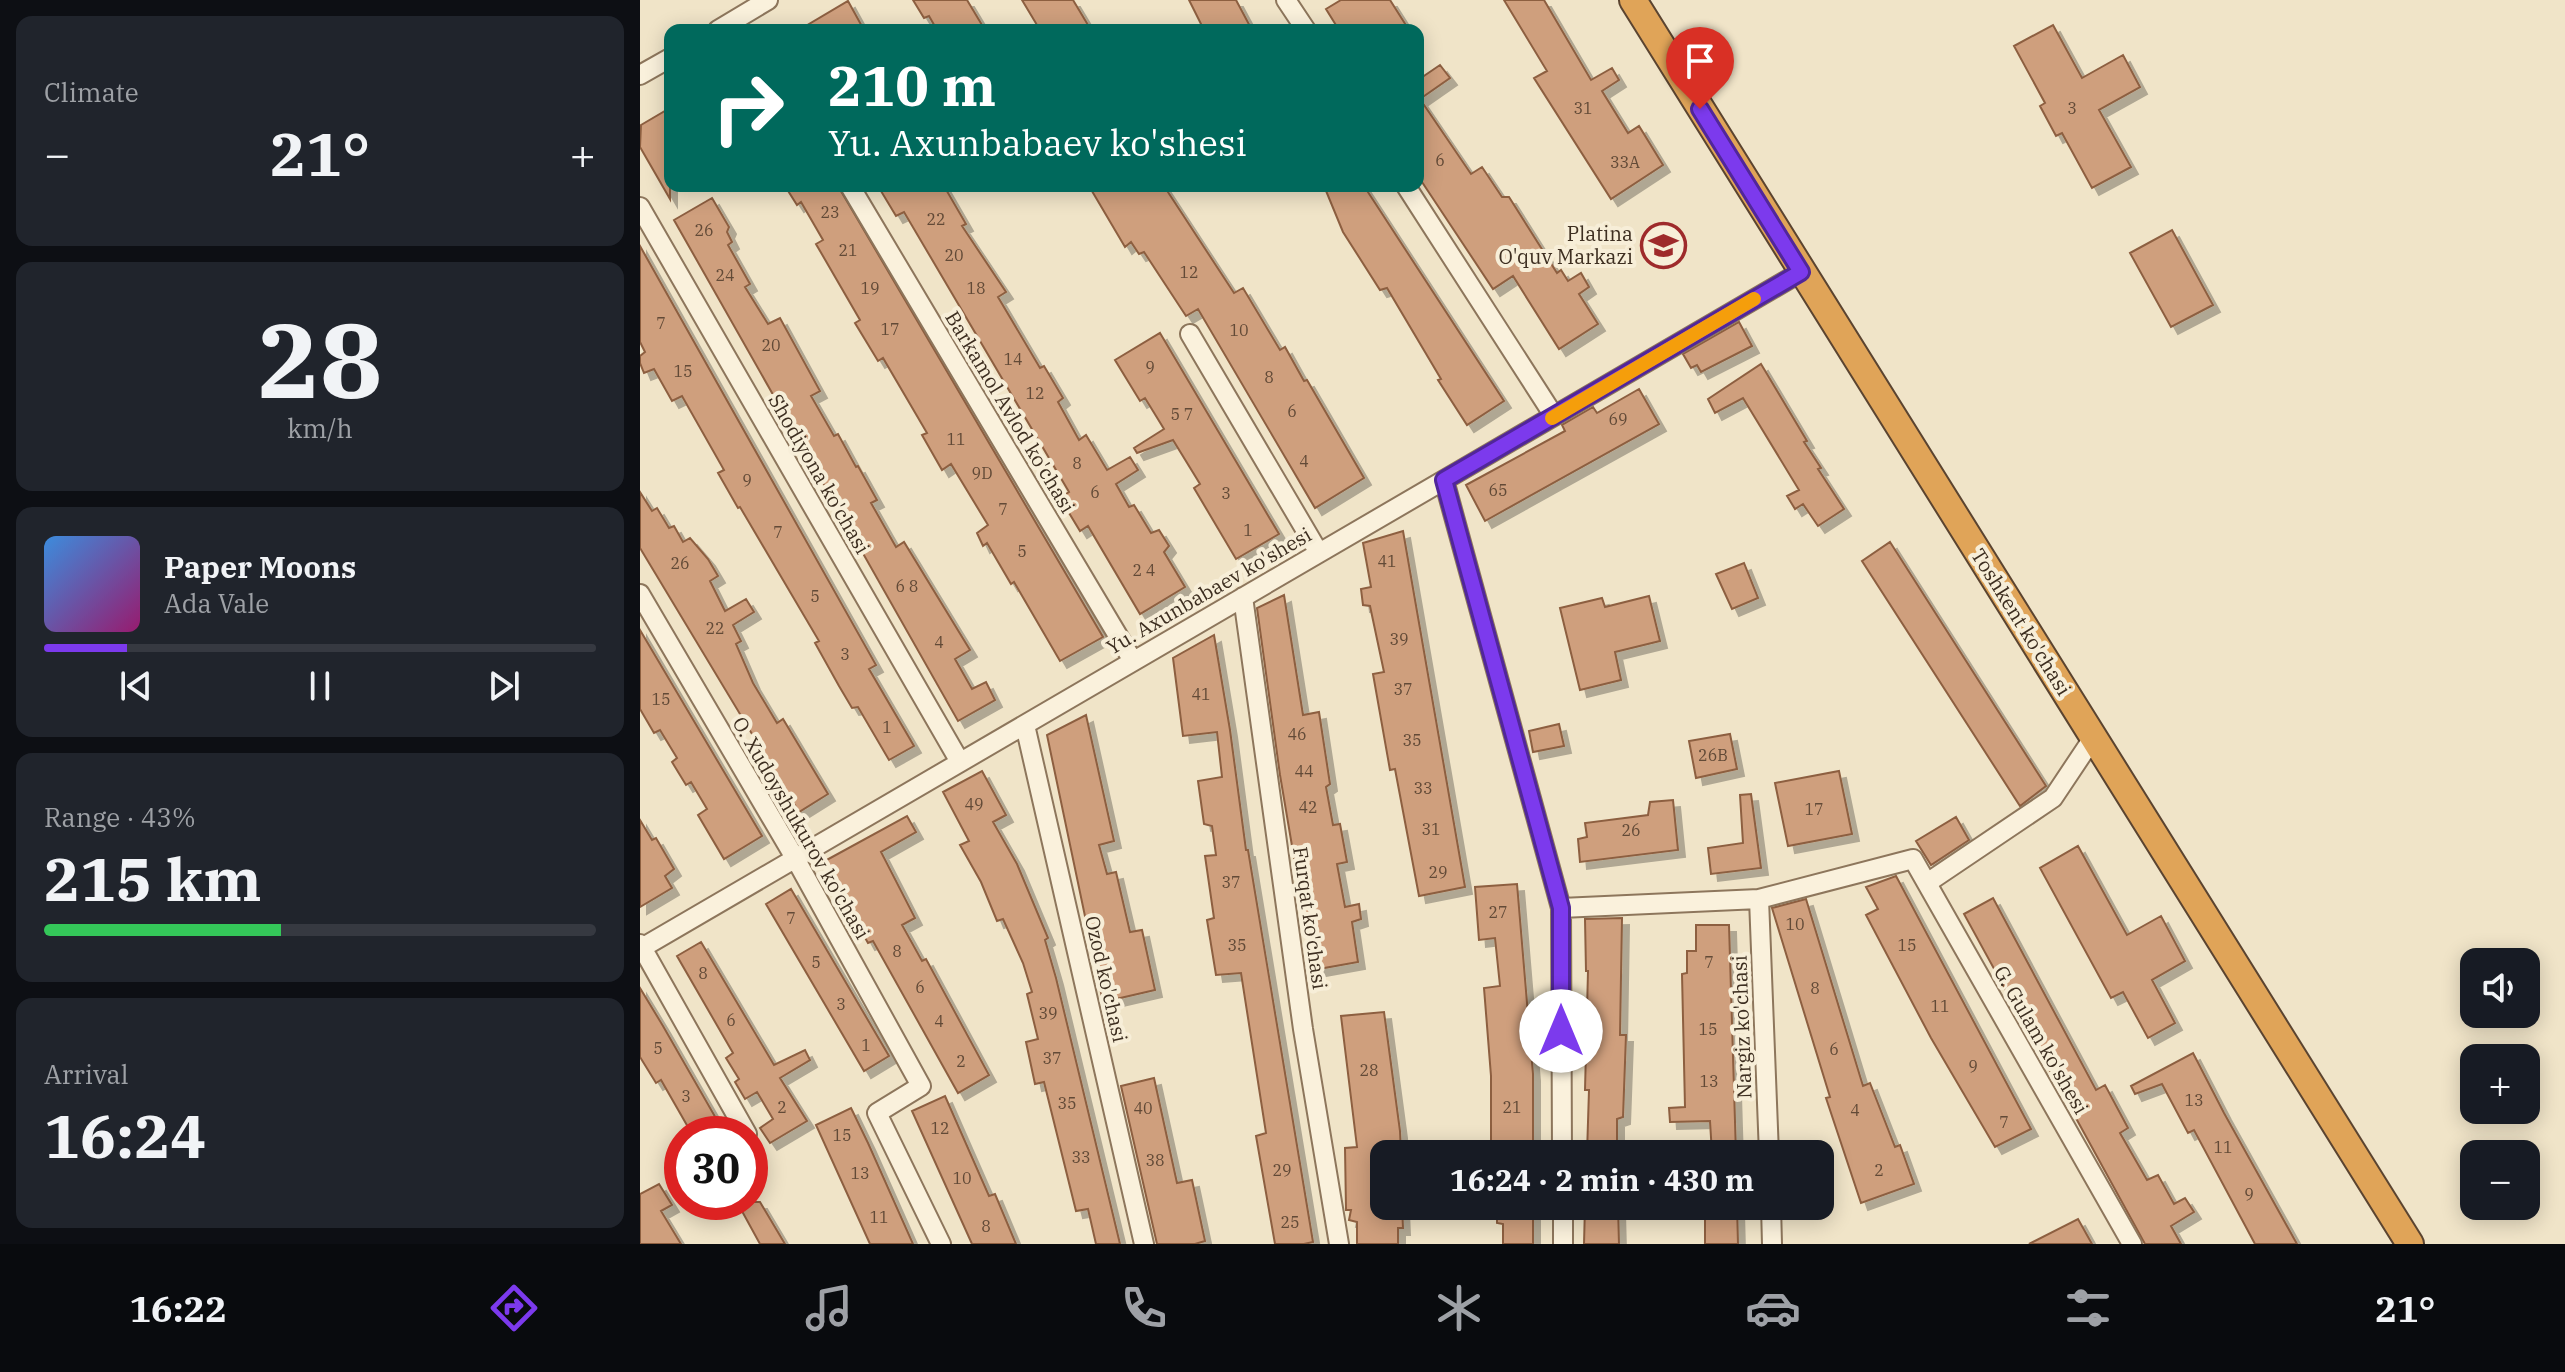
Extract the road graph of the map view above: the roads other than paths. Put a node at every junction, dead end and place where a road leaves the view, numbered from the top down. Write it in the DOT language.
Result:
graph roads {
  1 [pos="768,0"];
  2 [pos="1286,0"];
  3 [pos="1633,0"];
  4 [pos="747,13"];
  5 [pos="728,24"];
  6 [pos="753,24"];
  7 [pos="1302,24"];
  8 [pos="664,61"];
  9 [pos="640,75"];
  10 [pos="854,192"];
  11 [pos="1410,192"];
  12 [pos="640,207"];
  13 [pos="1801,272"];
  14 [pos="1190,334"];
  15 [pos="1554,416"];
  16 [pos="1444,480"];
  17 [pos="1319,553"];
  18 [pos="640,594"];
  19 [pos="1243,597"];
  20 [pos="1133,661"];
  21 [pos="1025,725"];
  22 [pos="2093,738"];
  23 [pos="960,762"];
  24 [pos="795,858"];
  25 [pos="1927,883"];
  26 [pos="1759,899"];
  27 [pos="1561,908"];
  28 [pos="641,947"];
  29 [pos="737,1116"];
  30 [pos="1562,1140"];
  31 [pos="1768,1140"];
  32 [pos="1563,1220"];
  33 [pos="1771,1220"];
  34 [pos="941,1244"];
  35 [pos="1144,1244"];
  36 [pos="1339,1244"];
  37 [pos="1563,1244"];
  38 [pos="1772,1244"];
  39 [pos="2132,1244"];
  40 [pos="2410,1244"];
  1 -- 4 [label="street"];
  2 -- 7 [label="street"];
  3 -- 13 [label="highway, Toshkent ko'chasi"];
  4 -- 5 [label="street"];
  4 -- 6 [label="street"];
  8 -- 9 [label="street"];
  10 -- 20 [label="street, Barkamol Avlod ko'chasi"];
  11 -- 15 [label="street"];
  12 -- 23 [label="street, Shodiyona ko'chasi"];
  13 -- 15 [label="street, Yu. Axunbabaev ko'shesi"];
  13 -- 22 [label="highway, Toshkent ko'chasi"];
  14 -- 17 [label="street"];
  15 -- 16 [label="street, Yu. Axunbabaev ko'shesi"];
  16 -- 17 [label="street, Yu. Axunbabaev ko'shesi"];
  16 -- 27 [label="street"];
  17 -- 19 [label="street, Yu. Axunbabaev ko'shesi"];
  18 -- 24 [label="street, O. Xudoyshukurov ko'chasi"];
  19 -- 20 [label="street, Yu. Axunbabaev ko'shesi"];
  19 -- 36 [label="street, Furqat ko'chasi"];
  20 -- 21 [label="street, Yu. Axunbabaev ko'shesi"];
  21 -- 23 [label="street, Yu. Axunbabaev ko'shesi"];
  21 -- 35 [label="street, Ozod ko'chasi"];
  22 -- 25 [label="street"];
  22 -- 40 [label="highway, Toshkent ko'chasi"];
  23 -- 24 [label="street, Yu. Axunbabaev ko'shesi"];
  24 -- 28 [label="street, Yu. Axunbabaev ko'shesi"];
  24 -- 34 [label="street, O. Xudoyshukurov ko'chasi"];
  25 -- 26 [label="street, G. Gulam ko'shesi"];
  25 -- 39 [label="street, G. Gulam ko'shesi"];
  26 -- 27 [label="street"];
  26 -- 31 [label="street, Nargiz ko'chasi"];
  27 -- 30 [label="street"];
  28 -- 29 [label="street"];
  32 -- 37 [label="street"];
  33 -- 38 [label="street"];
}
